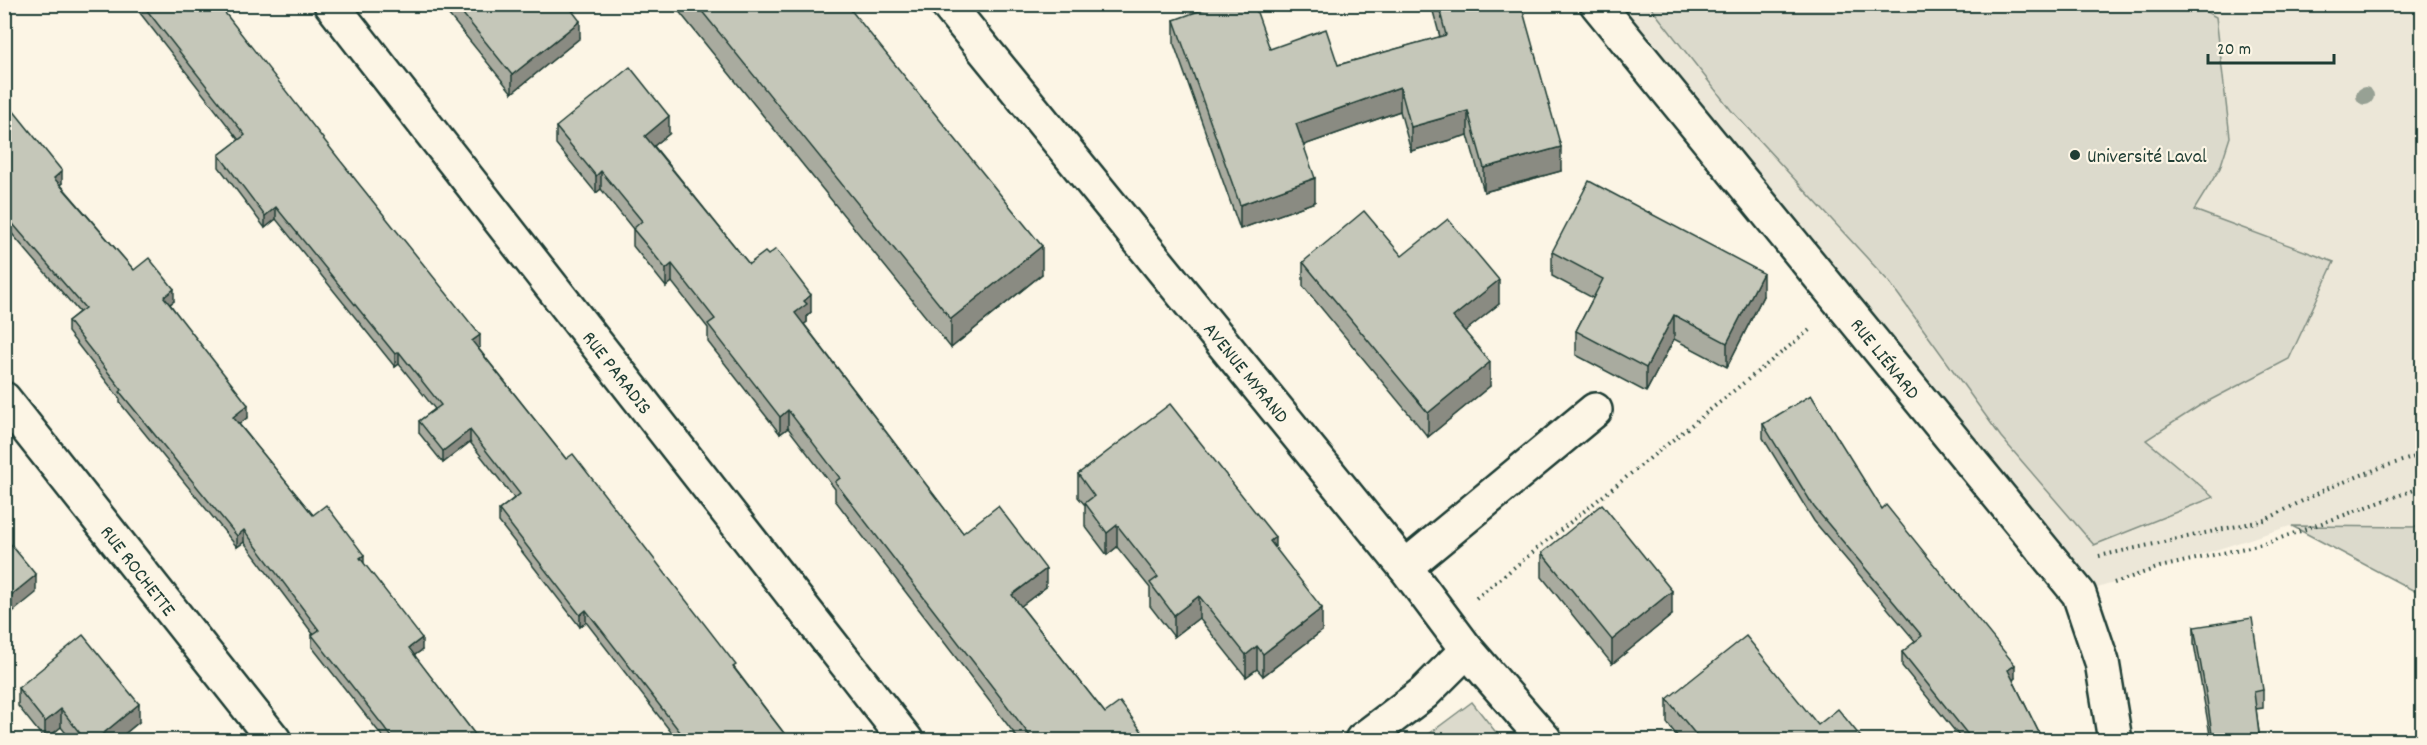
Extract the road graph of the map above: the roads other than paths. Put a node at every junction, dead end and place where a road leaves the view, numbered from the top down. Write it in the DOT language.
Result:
graph roads {
  1 [pos="331,4"];
  2 [pos="947,4"];
  3 [pos="1597,4"];
  4 [pos="4,399"];
  5 [pos="1595,410"];
  6 [pos="1405,567"];
  7 [pos="1467,650"];
  8 [pos="274,741"];
  9 [pos="906,741"];
  10 [pos="1362,741"];
  11 [pos="1545,741"];
  12 [pos="2115,741"];
  1 -- 9 [label="street, RUE PARADIS"];
  2 -- 6 [label="street, AVENUE MYRAND"];
  3 -- 12 [label="street, RUE LIÉNARD"];
  4 -- 8 [label="street, RUE ROCHETTE"];
  5 -- 6 [label="street"];
  6 -- 7 [label="street, AVENUE MYRAND"];
  7 -- 10 [label="street"];
  7 -- 11 [label="street, AVENUE MYRAND"];
}
